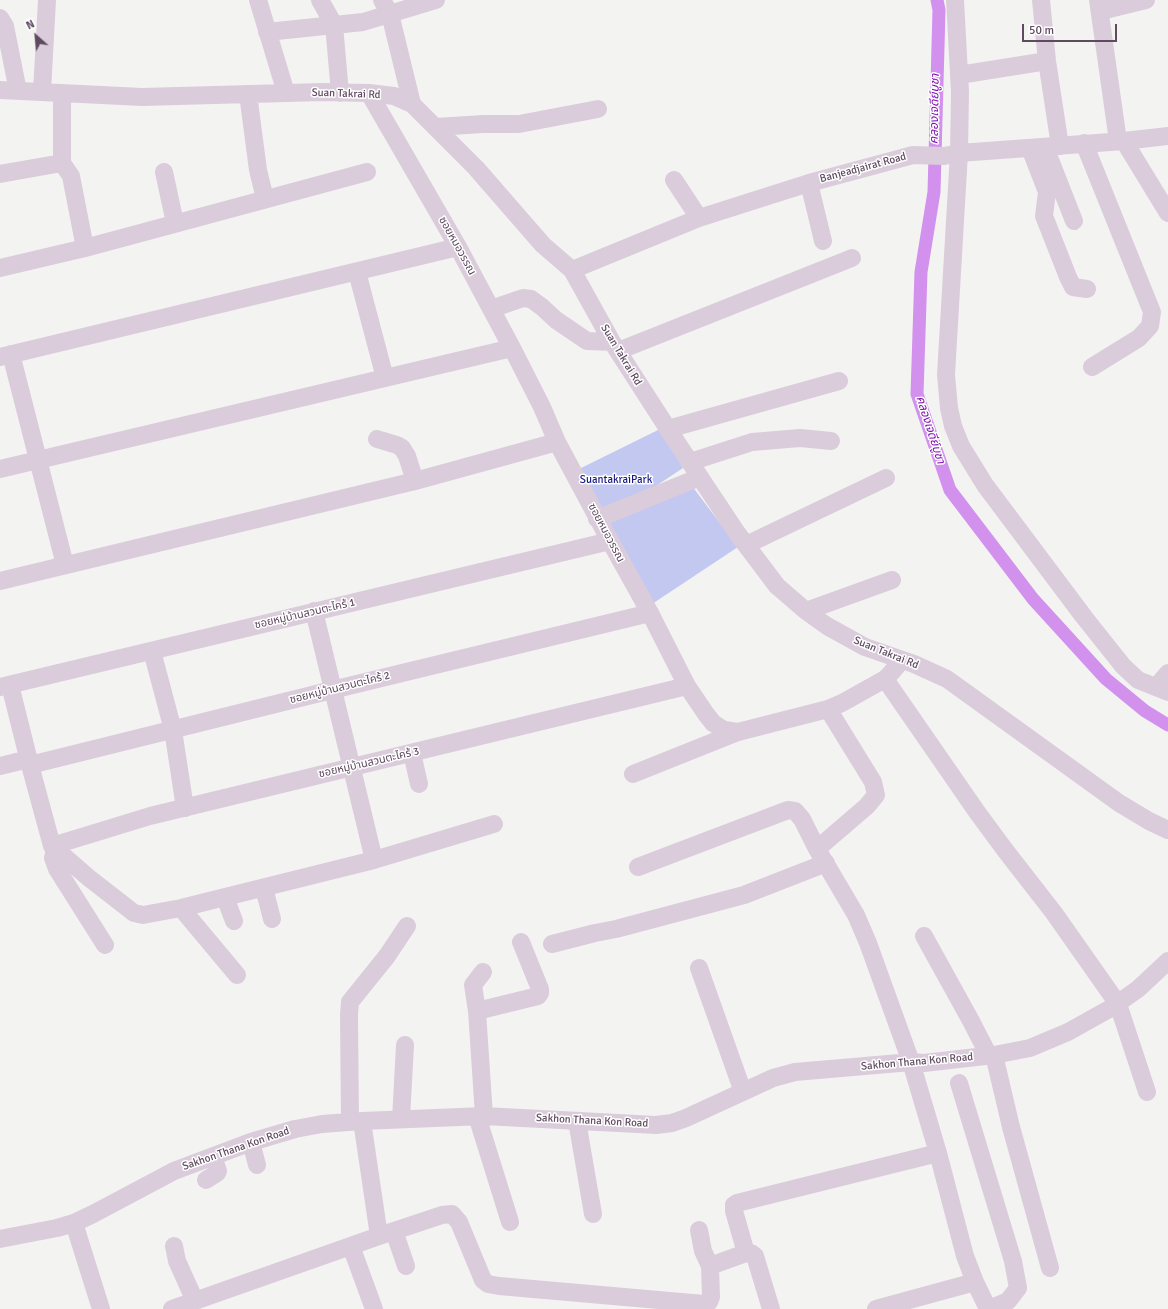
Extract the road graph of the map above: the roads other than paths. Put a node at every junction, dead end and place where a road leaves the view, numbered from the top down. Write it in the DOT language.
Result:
graph roads {
  1 [pos="47,0"];
  2 [pos="258,0"];
  3 [pos="320,0"];
  4 [pos="436,0"];
  5 [pos="955,0"];
  6 [pos="1041,0"];
  7 [pos="1146,0"];
  8 [pos="1099,6"];
  9 [pos="386,7"];
  10 [pos="0,18"];
  11 [pos="334,25"];
  12 [pos="267,32"];
  13 [pos="1047,61"];
  14 [pos="959,75"];
  15 [pos="0,90"];
  16 [pos="18,91"];
  17 [pos="42,92"];
  18 [pos="62,93"];
  19 [pos="286,93"];
  20 [pos="340,93"];
  21 [pos="369,93"];
  22 [pos="248,94"];
  23 [pos="412,104"];
  24 [pos="598,109"];
  25 [pos="435,128"];
  26 [pos="1168,136"];
  27 [pos="1121,141"];
  28 [pos="1084,144"];
  29 [pos="1045,147"];
  30 [pos="951,155"];
  31 [pos="62,163"];
  32 [pos="164,172"];
  33 [pos="367,172"];
  34 [pos="0,174"];
  35 [pos="674,180"];
  36 [pos="809,183"];
  37 [pos="265,199"];
  38 [pos="1168,214"];
  39 [pos="699,218"];
  40 [pos="1074,221"];
  41 [pos="175,223"];
  42 [pos="823,240"];
  43 [pos="458,247"];
  44 [pos="85,248"];
  45 [pos="852,258"];
  46 [pos="0,268"];
  47 [pos="572,270"];
  48 [pos="357,272"];
  49 [pos="1087,289"];
  50 [pos="491,309"];
  51 [pos="615,347"];
  52 [pos="512,348"];
  53 [pos="5,356"];
  54 [pos="1092,367"];
  55 [pos="385,378"];
  56 [pos="839,381"];
  57 [pos="668,429"];
  58 [pos="378,438"];
  59 [pos="831,441"];
  60 [pos="557,442"];
  61 [pos="38,460"];
  62 [pos="690,462"];
  63 [pos="0,469"];
  64 [pos="700,477"];
  65 [pos="886,478"];
  66 [pos="415,481"];
  67 [pos="598,519"];
  68 [pos="610,541"];
  69 [pos="746,546"];
  70 [pos="65,565"];
  71 [pos="892,580"];
  72 [pos="0,581"];
  73 [pos="314,611"];
  74 [pos="806,611"];
  75 [pos="650,613"];
  76 [pos="152,650"];
  77 [pos="902,660"];
  78 [pos="1168,673"];
  79 [pos="885,678"];
  80 [pos="5,686"];
  81 [pos="687,686"];
  82 [pos="332,690"];
  83 [pos="1162,690"];
  84 [pos="828,709"];
  85 [pos="172,730"];
  86 [pos="738,732"];
  87 [pos="412,753"];
  88 [pos="30,762"];
  89 [pos="0,766"];
  90 [pos="352,767"];
  91 [pos="633,774"];
  92 [pos="419,784"];
  93 [pos="186,808"];
  94 [pos="494,824"];
  95 [pos="1168,830"];
  96 [pos="54,848"];
  97 [pos="822,856"];
  98 [pos="374,860"];
  99 [pos="638,867"];
  100 [pos="264,888"];
  101 [pos="225,897"];
  102 [pos="181,908"];
  103 [pos="272,919"];
  104 [pos="234,921"];
  105 [pos="407,926"];
  106 [pos="924,936"];
  107 [pos="520,942"];
  108 [pos="552,944"];
  109 [pos="105,945"];
  110 [pos="1167,962"];
  111 [pos="699,968"];
  112 [pos="483,972"];
  113 [pos="237,975"];
  114 [pos="1118,1004"];
  115 [pos="477,1011"];
  116 [pos="405,1045"];
  117 [pos="992,1056"];
  118 [pos="911,1062"];
  119 [pos="959,1083"];
  120 [pos="743,1092"];
  121 [pos="1147,1092"];
  122 [pos="480,1116"];
  123 [pos="401,1119"];
  124 [pos="356,1121"];
  125 [pos="577,1121"];
  126 [pos="251,1142"];
  127 [pos="938,1153"];
  128 [pos="213,1156"];
  129 [pos="257,1165"];
  130 [pos="206,1180"];
  131 [pos="593,1214"];
  132 [pos="74,1222"];
  133 [pos="510,1222"];
  134 [pos="699,1230"];
  135 [pos="386,1233"];
  136 [pos="0,1239"];
  137 [pos="174,1246"];
  138 [pos="351,1246"];
  139 [pos="746,1253"];
  140 [pos="406,1266"];
  141 [pos="710,1266"];
  142 [pos="1050,1268"];
  143 [pos="975,1282"];
  144 [pos="195,1301"];
  145 [pos="100,1309"];
  146 [pos="172,1309"];
  147 [pos="374,1309"];
  148 [pos="771,1309"];
  149 [pos="876,1309"];
  150 [pos="988,1309"];
  1 -- 17 [label="street"];
  2 -- 12 [label="street"];
  3 -- 11 [label="street"];
  4 -- 9 [label="street"];
  5 -- 14 [label="street"];
  6 -- 13 [label="street"];
  7 -- 8 [label="street"];
  8 -- 27 [label="street"];
  9 -- 11 [label="street"];
  9 -- 23 [label="street"];
  10 -- 16 [label="street"];
  11 -- 12 [label="street"];
  11 -- 20 [label="street"];
  12 -- 19 [label="street"];
  13 -- 14 [label="street"];
  13 -- 29 [label="street"];
  14 -- 30 [label="street"];
  15 -- 16 [label="street, Suan Takrai Rd"];
  16 -- 17 [label="street, Suan Takrai Rd"];
  17 -- 18 [label="street, Suan Takrai Rd"];
  18 -- 22 [label="street, Suan Takrai Rd"];
  18 -- 31 [label="street"];
  19 -- 20 [label="street, Suan Takrai Rd"];
  19 -- 22 [label="street, Suan Takrai Rd"];
  20 -- 21 [label="street, Suan Takrai Rd"];
  21 -- 23 [label="street, Suan Takrai Rd"];
  21 -- 43 [label="street, ซอยหมอวรรณ"];
  22 -- 37 [label="street"];
  23 -- 25 [label="street, Suan Takrai Rd"];
  24 -- 25 [label="street"];
  25 -- 47 [label="street, Suan Takrai Rd"];
  26 -- 27 [label="street, Banjeadjairat Road"];
  27 -- 28 [label="street, Banjeadjairat Road"];
  27 -- 38 [label="street"];
  28 -- 29 [label="street, Banjeadjairat Road"];
  28 -- 54 [label="street"];
  29 -- 30 [label="street, Banjeadjairat Road"];
  29 -- 40 [label="street"];
  29 -- 49 [label="street"];
  30 -- 36 [label="street, Banjeadjairat Road"];
  30 -- 83 [label="street"];
  31 -- 34 [label="street"];
  31 -- 44 [label="street"];
  32 -- 41 [label="street"];
  33 -- 37 [label="street"];
  35 -- 39 [label="street"];
  36 -- 39 [label="street, Banjeadjairat Road"];
  36 -- 42 [label="street"];
  37 -- 41 [label="street"];
  39 -- 47 [label="street, Banjeadjairat Road"];
  41 -- 44 [label="street"];
  43 -- 48 [label="street"];
  43 -- 50 [label="street, ซอยหมอวรรณ"];
  44 -- 46 [label="street"];
  45 -- 51 [label="street"];
  47 -- 51 [label="street, Suan Takrai Rd"];
  48 -- 53 [label="street"];
  48 -- 55 [label="street"];
  50 -- 51 [label="street"];
  50 -- 52 [label="street, ซอยหมอวรรณ"];
  51 -- 57 [label="street, Suan Takrai Rd"];
  52 -- 55 [label="street"];
  52 -- 60 [label="street, ซอยหมอวรรณ"];
  53 -- 61 [label="street"];
  55 -- 61 [label="street"];
  56 -- 57 [label="street"];
  57 -- 62 [label="street, Suan Takrai Rd"];
  58 -- 66 [label="street"];
  59 -- 62 [label="street"];
  60 -- 66 [label="street"];
  60 -- 67 [label="street, ซอยหมอวรรณ"];
  61 -- 63 [label="street"];
  61 -- 70 [label="street"];
  62 -- 64 [label="street, Suan Takrai Rd"];
  64 -- 67 [label="street"];
  64 -- 69 [label="street, Suan Takrai Rd"];
  65 -- 69 [label="street"];
  66 -- 70 [label="street"];
  67 -- 68 [label="street, ซอยหมอวรรณ"];
  68 -- 73 [label="street, ซอยหมู่บ้านสวนตะไคร้ 1"];
  68 -- 75 [label="street, ซอยหมอวรรณ"];
  69 -- 74 [label="street, Suan Takrai Rd"];
  70 -- 72 [label="street"];
  71 -- 74 [label="street"];
  73 -- 76 [label="street, ซอยหมู่บ้านสวนตะไคร้ 1"];
  73 -- 82 [label="street"];
  74 -- 77 [label="street, Suan Takrai Rd"];
  75 -- 81 [label="street, ซอยหมอวรรณ"];
  75 -- 82 [label="street, ซอยหมู่บ้านสวนตะไคร้ 2"];
  76 -- 80 [label="street, ซอยหมู่บ้านสวนตะไคร้ 1"];
  76 -- 85 [label="street"];
  77 -- 79 [label="street, ซอยหมอวรรณ"];
  77 -- 95 [label="street, Suan Takrai Rd"];
  78 -- 83 [label="street"];
  79 -- 84 [label="street, ซอยหมอวรรณ"];
  79 -- 114 [label="street"];
  80 -- 88 [label="street"];
  81 -- 86 [label="street, ซอยหมอวรรณ"];
  81 -- 87 [label="street, ซอยหมู่บ้านสวนตะไคร้ 3"];
  82 -- 85 [label="street, ซอยหมู่บ้านสวนตะไคร้ 2"];
  82 -- 90 [label="street"];
  84 -- 86 [label="street, ซอยหมอวรรณ"];
  84 -- 97 [label="street"];
  85 -- 88 [label="street, ซอยหมู่บ้านสวนตะไคร้ 2"];
  85 -- 93 [label="street"];
  86 -- 91 [label="street"];
  87 -- 90 [label="street, ซอยหมู่บ้านสวนตะไคร้ 3"];
  87 -- 92 [label="street"];
  88 -- 89 [label="street, ซอยหมู่บ้านสวนตะไคร้ 2"];
  88 -- 96 [label="street"];
  90 -- 93 [label="street, ซอยหมู่บ้านสวนตะไคร้ 3"];
  90 -- 98 [label="street"];
  93 -- 96 [label="street, ซอยหมู่บ้านสวนตะไคร้ 3"];
  94 -- 98 [label="street"];
  96 -- 102 [label="street"];
  96 -- 109 [label="street"];
  97 -- 99 [label="street"];
  97 -- 108 [label="street"];
  97 -- 118 [label="street"];
  98 -- 100 [label="street"];
  100 -- 101 [label="street"];
  100 -- 103 [label="street"];
  101 -- 102 [label="street"];
  101 -- 104 [label="street"];
  102 -- 113 [label="street"];
  105 -- 124 [label="street"];
  106 -- 117 [label="street"];
  107 -- 115 [label="street"];
  110 -- 114 [label="street, Sakhon Thana Kon Road"];
  111 -- 120 [label="street"];
  112 -- 115 [label="street"];
  114 -- 117 [label="street, Sakhon Thana Kon Road"];
  114 -- 121 [label="street"];
  115 -- 122 [label="street"];
  116 -- 123 [label="street"];
  117 -- 118 [label="street, Sakhon Thana Kon Road"];
  117 -- 142 [label="street"];
  118 -- 120 [label="street, Sakhon Thana Kon Road"];
  118 -- 127 [label="street"];
  119 -- 150 [label="street"];
  120 -- 125 [label="street, Sakhon Thana Kon Road"];
  122 -- 123 [label="street, Sakhon Thana Kon Road"];
  122 -- 125 [label="street, Sakhon Thana Kon Road"];
  122 -- 133 [label="street"];
  123 -- 124 [label="street, Sakhon Thana Kon Road"];
  124 -- 126 [label="street, Sakhon Thana Kon Road"];
  124 -- 135 [label="street"];
  125 -- 131 [label="street"];
  126 -- 128 [label="street, Sakhon Thana Kon Road"];
  126 -- 129 [label="street"];
  127 -- 139 [label="street"];
  127 -- 143 [label="street"];
  128 -- 130 [label="street"];
  128 -- 132 [label="street, Sakhon Thana Kon Road"];
  132 -- 136 [label="street, Sakhon Thana Kon Road"];
  132 -- 145 [label="street"];
  134 -- 141 [label="street"];
  135 -- 138 [label="street"];
  135 -- 140 [label="street"];
  135 -- 141 [label="street"];
  137 -- 144 [label="street"];
  138 -- 144 [label="street"];
  138 -- 147 [label="street"];
  139 -- 141 [label="street"];
  139 -- 148 [label="street"];
  143 -- 149 [label="street"];
  143 -- 150 [label="street"];
  144 -- 146 [label="street"];
}
